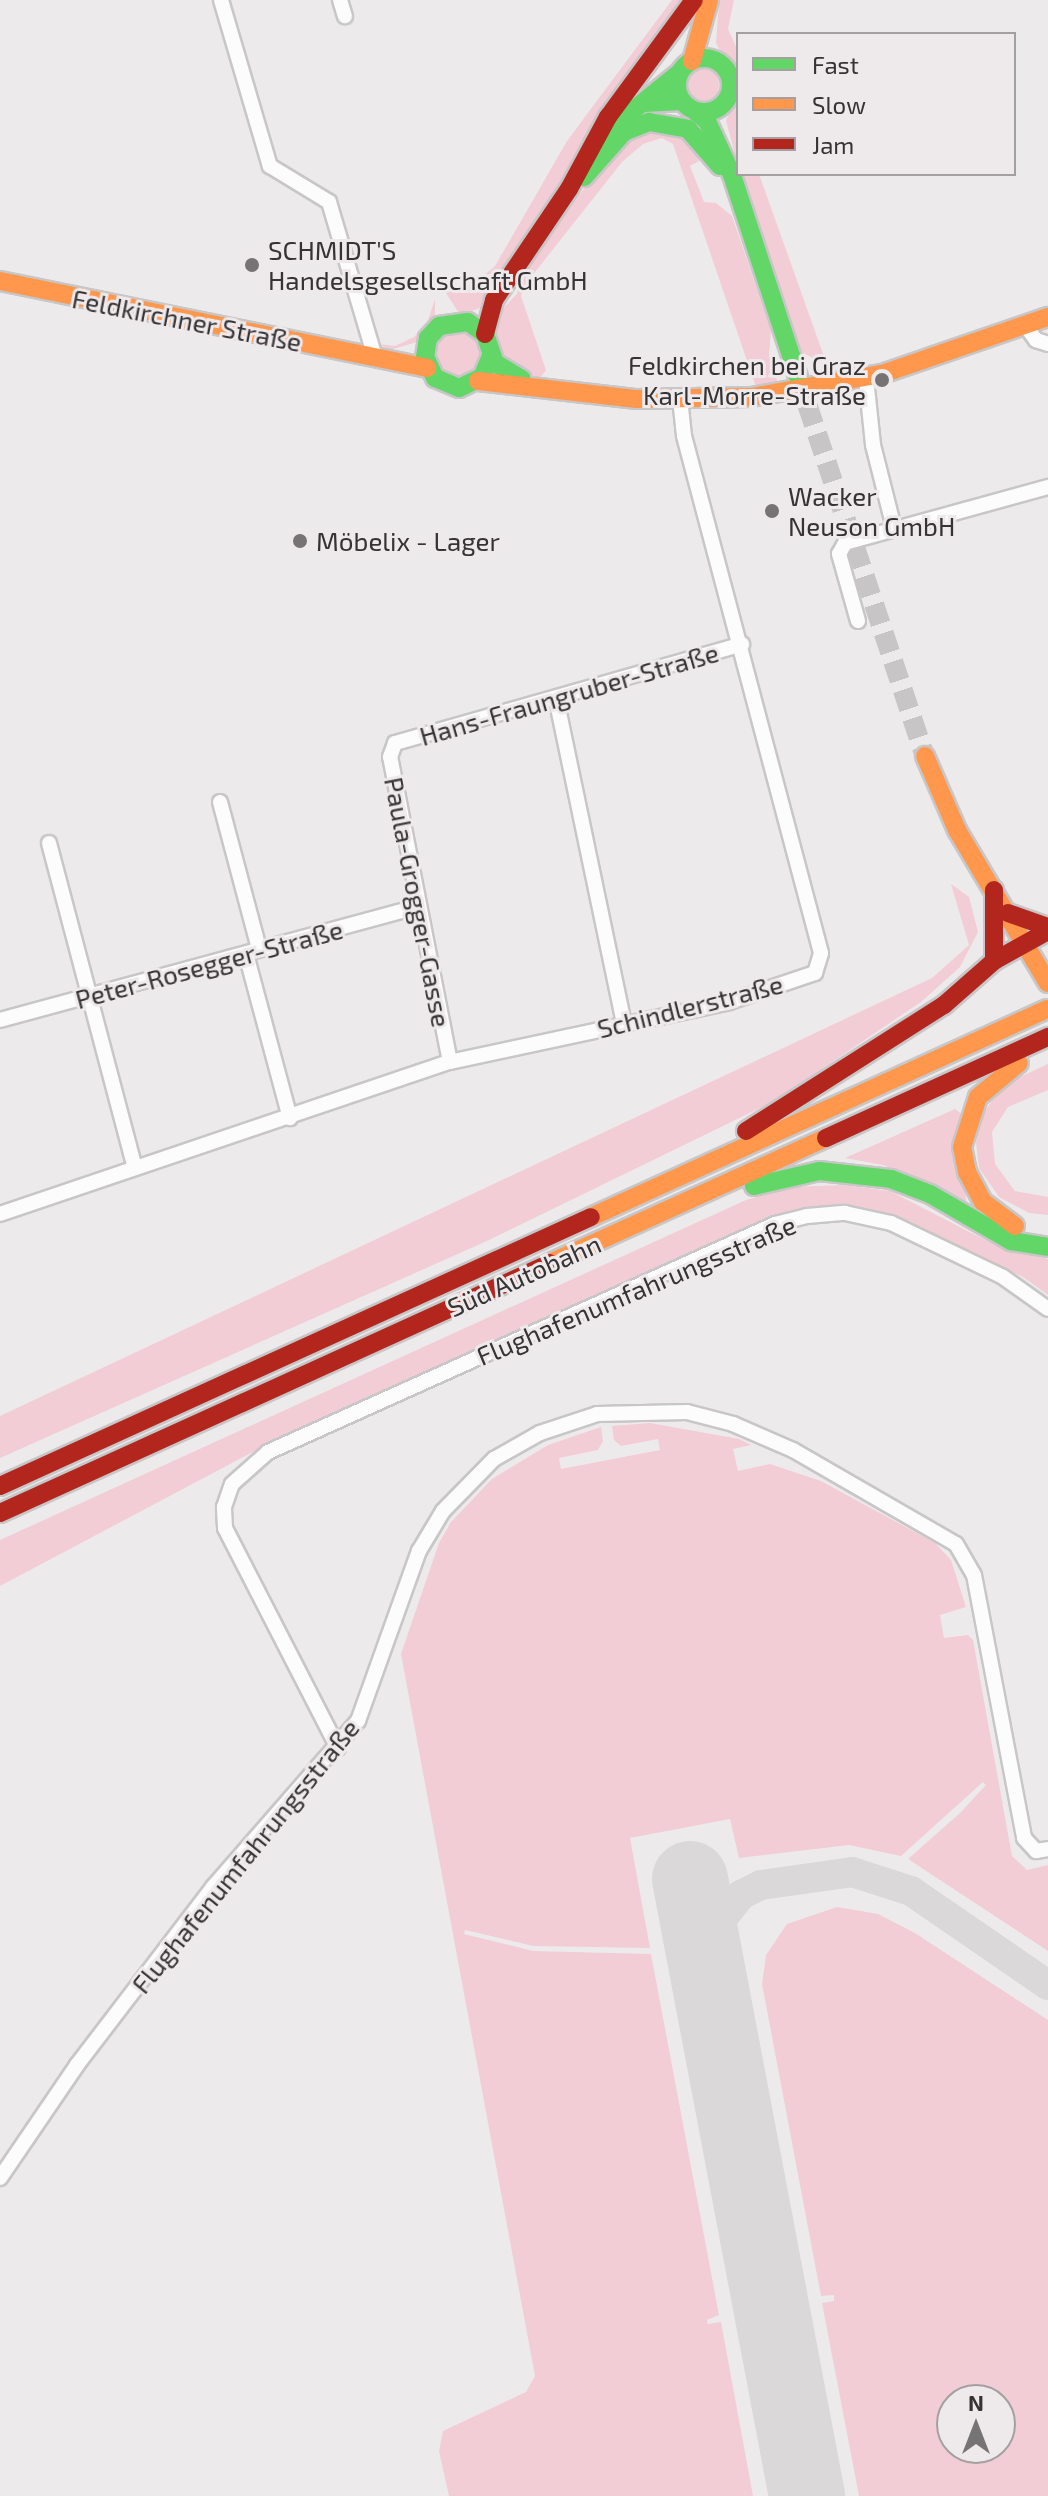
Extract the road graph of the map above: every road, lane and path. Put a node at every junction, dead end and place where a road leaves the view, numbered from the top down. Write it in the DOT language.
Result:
graph roads {
  1 [pos="221,0"];
  2 [pos="340,0"];
  3 [pos="704,2"];
  4 [pos="345,16"];
  5 [pos="716,61"];
  6 [pos="686,67"];
  7 [pos="640,104"];
  8 [pos="688,106"];
  9 [pos="723,106"];
  10 [pos="594,146"];
  11 [pos="732,175"];
  12 [pos="569,189"];
  13 [pos="740,200"];
  14 [pos="0,281"];
  15 [pos="494,300"];
  16 [pos="1048,317"];
  17 [pos="468,322"];
  18 [pos="1025,325"];
  19 [pos="485,334"];
  20 [pos="1048,344"];
  21 [pos="425,346"];
  22 [pos="491,356"];
  23 [pos="375,357"];
  24 [pos="427,368"];
  25 [pos="798,377"];
  26 [pos="866,378"];
  27 [pos="478,381"];
  28 [pos="532,384"];
  29 [pos="680,400"];
  30 [pos="1048,487"];
  31 [pos="894,528"];
  32 [pos="858,621"];
  33 [pos="742,644"];
  34 [pos="556,698"];
  35 [pos="395,743"];
  36 [pos="925,756"];
  37 [pos="220,802"];
  38 [pos="49,843"];
  39 [pos="994,890"];
  40 [pos="417,907"];
  41 [pos="1008,913"];
  42 [pos="1048,929"];
  43 [pos="1027,943"];
  44 [pos="252,952"];
  45 [pos="994,961"];
  46 [pos="1046,980"];
  47 [pos="89,997"];
  48 [pos="1047,1009"];
  49 [pos="0,1020"];
  50 [pos="624,1024"];
  51 [pos="1040,1041"];
  52 [pos="450,1062"];
  53 [pos="290,1118"];
  54 [pos="135,1168"];
  55 [pos="667,1183"];
  56 [pos="716,1187"];
  57 [pos="0,1214"];
  58 [pos="1046,1236"];
  59 [pos="1048,1309"];
  60 [pos="0,1486"];
  61 [pos="0,1513"];
  62 [pos="338,1748"];
  63 [pos="1048,1849"];
  64 [pos="0,2178"];
  1 -- 23 [label="street"];
  2 -- 4 [label="street"];
  3 -- 5 [label="main road"];
  3 -- 6 [label="main road"];
  3 -- 10 [label="main road"];
  5 -- 6 [label="main road"];
  5 -- 9 [label="main road"];
  6 -- 7 [label="main road"];
  6 -- 8 [label="main road"];
  7 -- 8 [label="main road"];
  7 -- 10 [label="main road"];
  8 -- 9 [label="main road"];
  8 -- 11 [label="main road"];
  9 -- 11 [label="main road"];
  10 -- 12 [label="main road"];
  11 -- 13 [label="main road"];
  12 -- 13 [label="main road"];
  12 -- 15 [label="main road"];
  13 -- 25 [label="main road"];
  14 -- 23 [label="main road, Feldkirchner Straße"];
  15 -- 17 [label="main road"];
  15 -- 19 [label="main road"];
  16 -- 18 [label="main road"];
  17 -- 19 [label="main road"];
  17 -- 21 [label="main road"];
  18 -- 20 [label="street"];
  18 -- 26 [label="main road"];
  19 -- 22 [label="main road"];
  21 -- 23 [label="main road, Feldkirchner Straße"];
  21 -- 24 [label="main road"];
  22 -- 27 [label="main road"];
  22 -- 28 [label="main road"];
  23 -- 24 [label="main road, Feldkirchner Straße"];
  24 -- 27 [label="main road"];
  26 -- 29 [label="main road"];
  26 -- 31 [label="street"];
  27 -- 28 [label="main road"];
  28 -- 29 [label="main road"];
  29 -- 33 [label="street, Schindlerstraße"];
  30 -- 31 [label="street"];
  31 -- 32 [label="street"];
  33 -- 34 [label="street, Hans-Fraungruber-Straße"];
  33 -- 50 [label="street, Schindlerstraße"];
  34 -- 35 [label="street, Hans-Fraungruber-Straße"];
  34 -- 50 [label="street"];
  35 -- 40 [label="street, Paula-Grogger-Gasse"];
  36 -- 39 [label="main road"];
  37 -- 44 [label="street"];
  38 -- 47 [label="street"];
  39 -- 41 [label="main road"];
  39 -- 45 [label="main road"];
  40 -- 44 [label="street, Peter-Rosegger-Straße"];
  40 -- 52 [label="street, Paula-Grogger-Gasse"];
  41 -- 42 [label="main road"];
  41 -- 43 [label="main road"];
  42 -- 43 [label="main road"];
  43 -- 45 [label="main road"];
  43 -- 46 [label="main road"];
  44 -- 47 [label="street, Peter-Rosegger-Straße"];
  44 -- 53 [label="street"];
  45 -- 55 [label="main road"];
  47 -- 49 [label="street, Peter-Rosegger-Straße"];
  47 -- 54 [label="street"];
  48 -- 55 [label="main road, Süd Autobahn"];
  50 -- 52 [label="street, Schindlerstraße"];
  51 -- 56 [label="main road, Süd Autobahn"];
  51 -- 58 [label="main road"];
  52 -- 53 [label="street, Schindlerstraße"];
  53 -- 54 [label="street, Schindlerstraße"];
  54 -- 57 [label="street, Schindlerstraße"];
  55 -- 60 [label="main road, Süd Autobahn"];
  56 -- 58 [label="main road"];
  56 -- 61 [label="main road, Süd Autobahn"];
  59 -- 62 [label="street, Flughafenumfahrungsstraße"];
  62 -- 63 [label="street, Flughafenumfahrungsstraße"];
  62 -- 64 [label="street, Flughafenumfahrungsstraße"];
}
